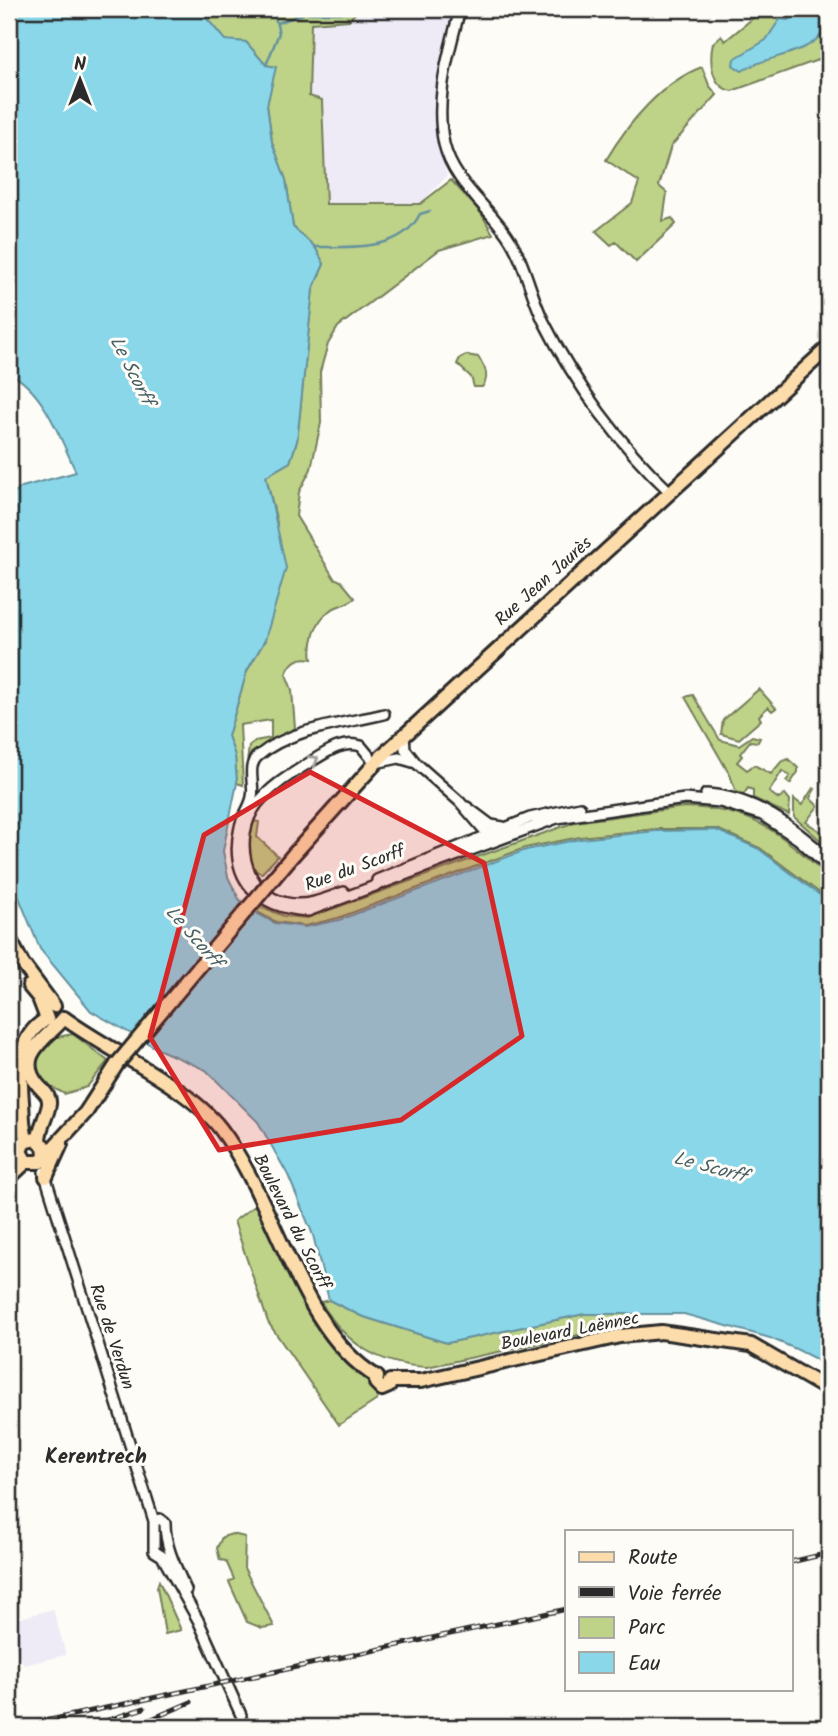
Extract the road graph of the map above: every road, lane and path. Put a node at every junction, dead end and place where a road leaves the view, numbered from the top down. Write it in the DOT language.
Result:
graph roads {
  1 [pos="460,9"];
  2 [pos="829,347"];
  3 [pos="670,492"];
  4 [pos="384,715"];
  5 [pos="404,735"];
  6 [pos="375,762"];
  7 [pos="416,763"];
  8 [pos="253,777"];
  9 [pos="279,782"];
  10 [pos="460,802"];
  11 [pos="473,820"];
  12 [pos="507,828"];
  13 [pos="490,837"];
  14 [pos="467,842"];
  15 [pos="829,859"];
  16 [pos="829,867"];
  17 [pos="9,937"];
  18 [pos="9,957"];
  19 [pos="53,1016"];
  20 [pos="117,1065"];
  21 [pos="62,1141"];
  22 [pos="38,1148"];
  23 [pos="26,1162"];
  24 [pos="46,1177"];
  25 [pos="9,1178"];
  26 [pos="377,1377"];
  27 [pos="829,1390"];
  28 [pos="154,1526"];
  29 [pos="165,1550"];
  30 [pos="244,1722"];
  1 -- 3 [label="street"];
  2 -- 3 [label="main road, Rue Jean Jaurès"];
  3 -- 5 [label="main road, Rue Jean Jaurès"];
  4 -- 8 [label="street"];
  5 -- 6 [label="main road, Rue Jean Jaurès"];
  5 -- 7 [label="street"];
  6 -- 7 [label="street"];
  9 -- 6 [label="street, Rue du Scorff, one-way"];
  6 -- 20 [label="main road, Rue Jean Jaurès, bridge"];
  7 -- 10 [label="street"];
  8 -- 9 [label="street"];
  8 -- 13 [label="street, Rue du Scorff"];
  9 -- 14 [label="street, Rue du Scorff"];
  10 -- 11 [label="street"];
  10 -- 12 [label="street"];
  11 -- 13 [label="street"];
  11 -- 14 [label="street"];
  12 -- 13 [label="street"];
  12 -- 15 [label="street"];
  13 -- 14 [label="street, Rue du Scorff"];
  13 -- 16 [label="street"];
  17 -- 19 [label="main road, Boulevard du Scorff"];
  18 -- 19 [label="main road, Boulevard du Scorff"];
  19 -- 22 [label="main road"];
  19 -- 22 [label="main road"];
  19 -- 26 [label="main road, Boulevard du Scorff"];
  20 -- 21 [label="main road"];
  20 -- 22 [label="main road"];
  21 -- 22 [label="main road"];
  21 -- 24 [label="main road"];
  22 -- 23 [label="main road"];
  22 -- 23 [label="main road"];
  22 -- 24 [label="street, Rue de Verdun"];
  23 -- 25 [label="main road"];
  24 -- 28 [label="street, Rue de Verdun"];
  26 -- 27 [label="main road, Boulevard Laënnec"];
  28 -- 29 [label="street, Rue de Verdun"];
  28 -- 29 [label="street"];
  29 -- 30 [label="street"];
}
